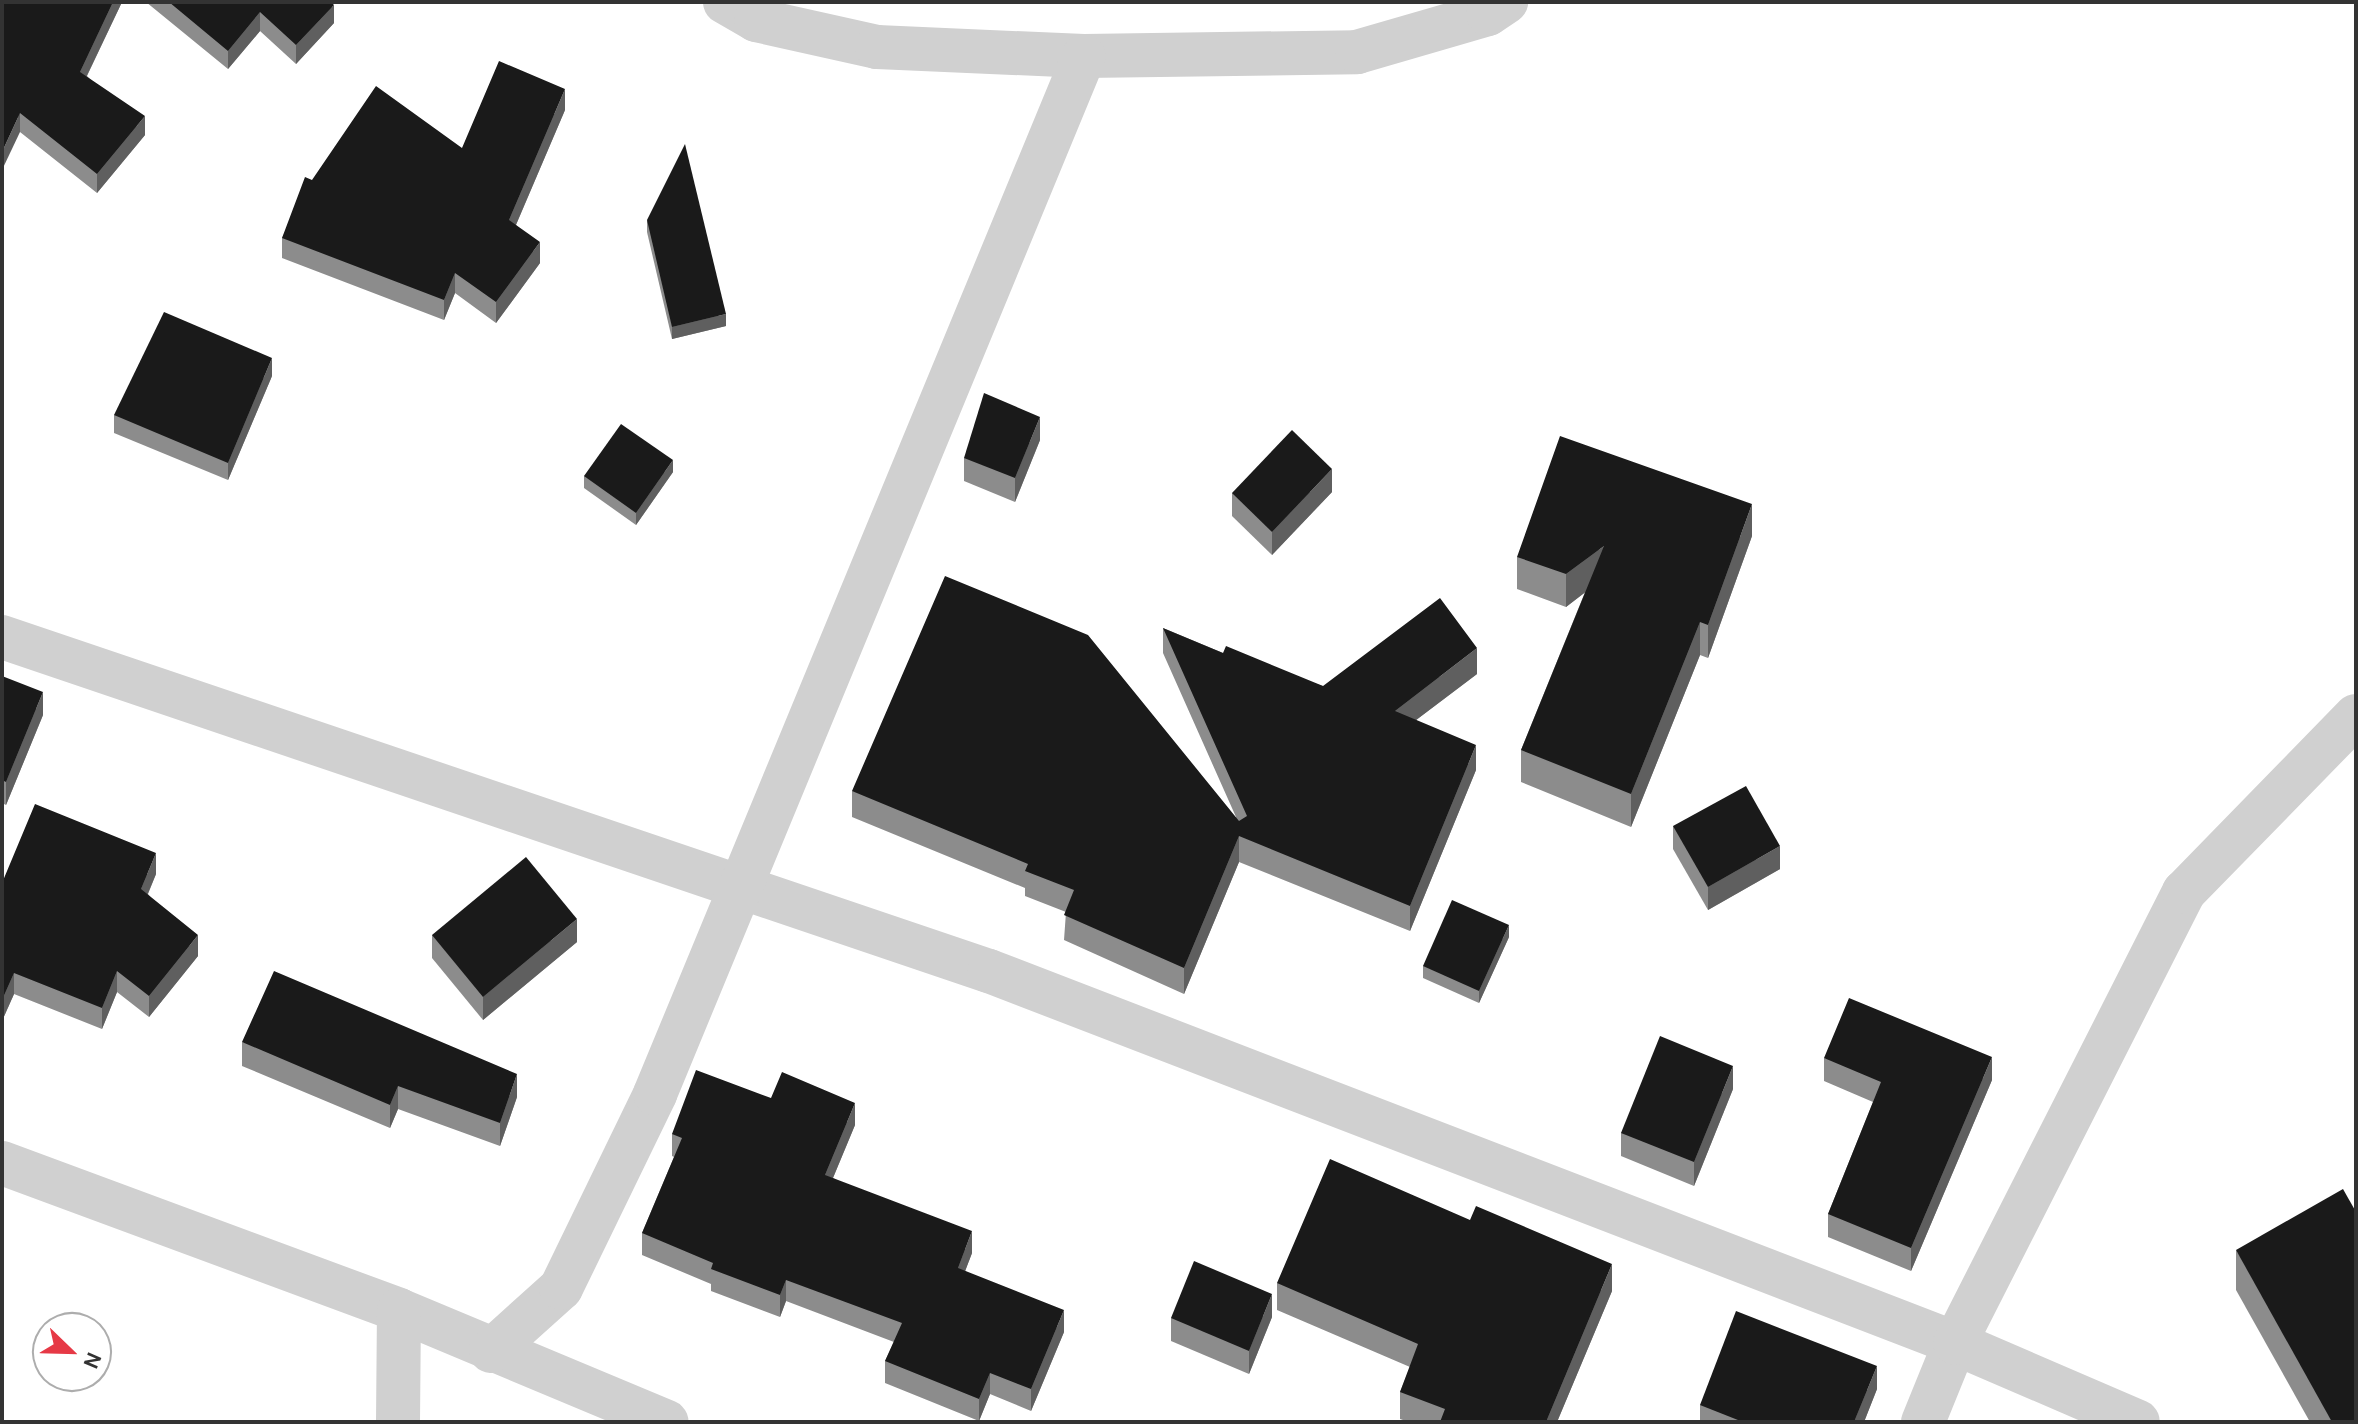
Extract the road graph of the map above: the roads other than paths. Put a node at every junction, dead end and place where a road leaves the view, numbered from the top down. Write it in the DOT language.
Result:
graph roads {
  1 [pos="725,2"];
  2 [pos="1506,2"];
  3 [pos="1084,56"];
  4 [pos="2,637"];
  5 [pos="2356,716"];
  6 [pos="738,884"];
  7 [pos="2,1163"];
  8 [pos="399,1310"];
  9 [pos="1955,1343"];
  10 [pos="491,1351"];
  11 [pos="398,1422"];
  12 [pos="667,1422"];
  13 [pos="1923,1422"];
  14 [pos="2138,1422"];
  1 -- 3 [label="street"];
  2 -- 3 [label="street"];
  3 -- 6 [label="street"];
  4 -- 6 [label="street"];
  5 -- 9 [label="street"];
  6 -- 9 [label="street"];
  6 -- 10 [label="street"];
  7 -- 8 [label="street"];
  8 -- 10 [label="street"];
  8 -- 11 [label="street"];
  9 -- 13 [label="street"];
  9 -- 14 [label="street"];
  10 -- 12 [label="street"];
}
